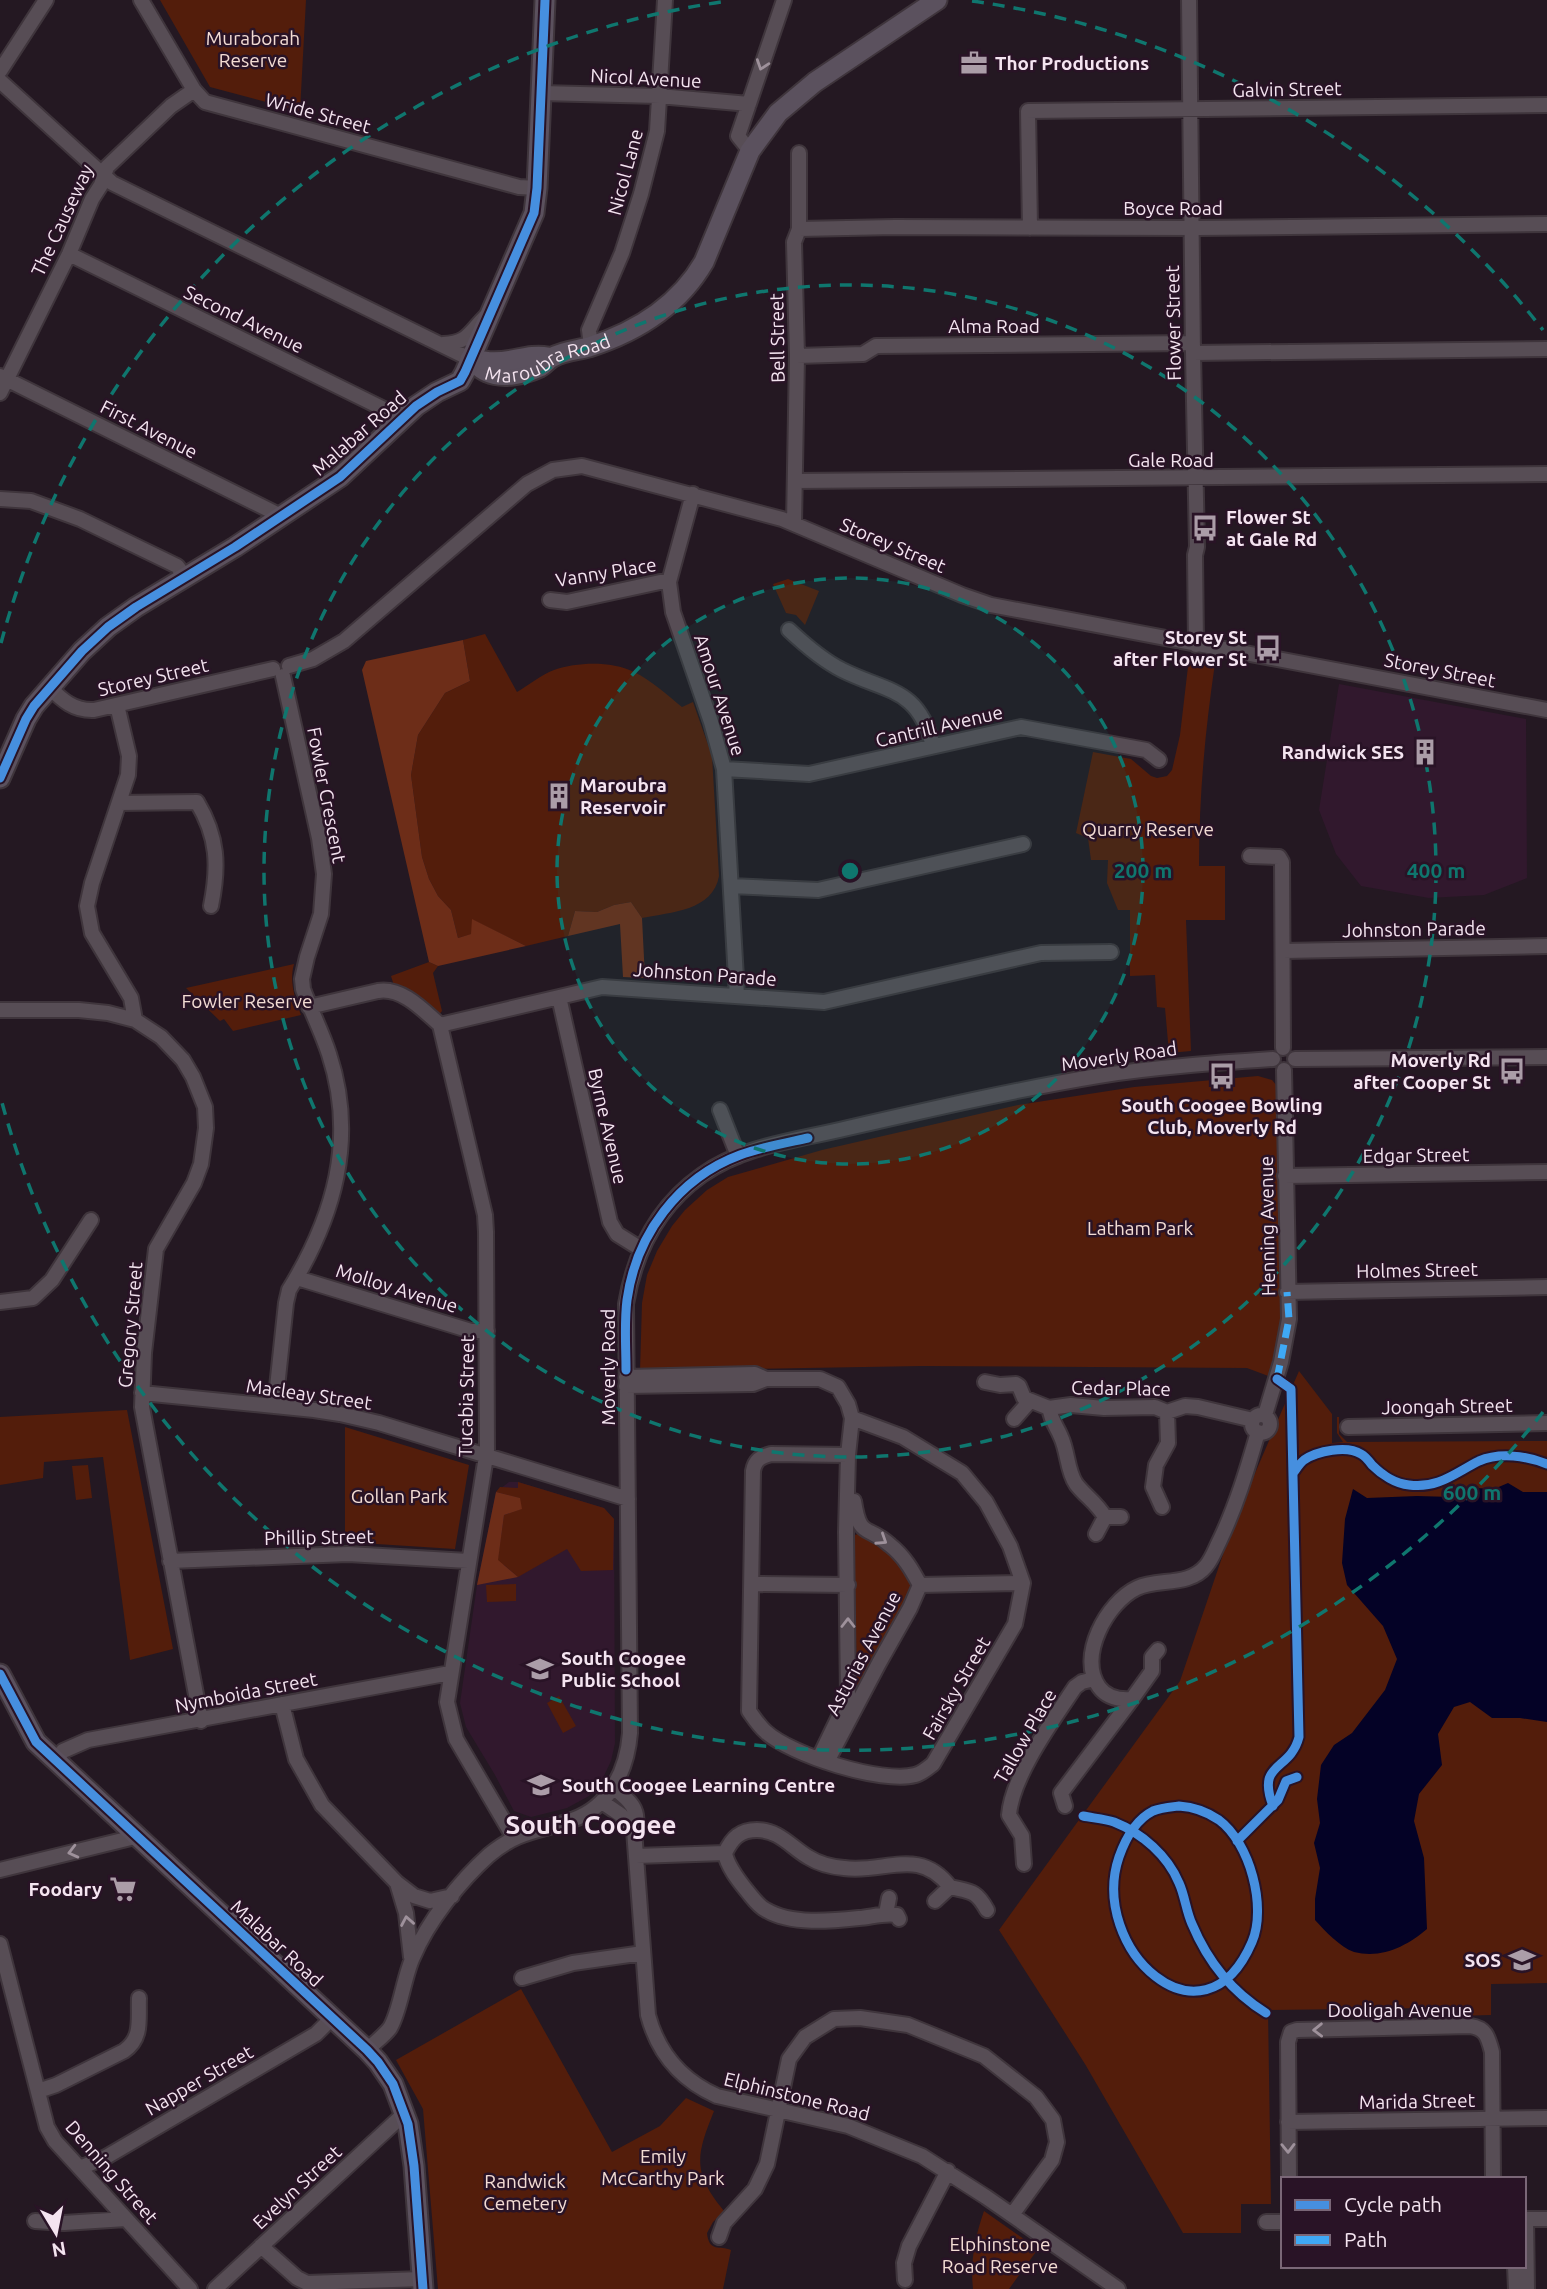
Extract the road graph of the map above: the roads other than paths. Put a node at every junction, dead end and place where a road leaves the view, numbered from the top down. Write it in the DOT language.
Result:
graph roads {
  1 [pos="46,0"];
  2 [pos="141,0"];
  3 [pos="545,0"];
  4 [pos="665,0"];
  5 [pos="784,0"];
  6 [pos="937,0"];
  7 [pos="1189,0"];
  8 [pos="0,71"];
  9 [pos="0,81"];
  10 [pos="194,90"];
  11 [pos="541,93"];
  12 [pos="659,96"];
  13 [pos="749,104"];
  14 [pos="1547,105"];
  15 [pos="1190,110"];
  16 [pos="750,151"];
  17 [pos="799,153"];
  18 [pos="104,176"];
  19 [pos="537,188"];
  20 [pos="1547,224"];
  21 [pos="1030,228"];
  22 [pos="1192,228"];
  23 [pos="799,229"];
  24 [pos="69,254"];
  25 [pos="492,309"];
  26 [pos="441,344"];
  27 [pos="591,346"];
  28 [pos="1192,348"];
  29 [pos="1547,349"];
  30 [pos="797,356"];
  31 [pos="552,357"];
  32 [pos="470,359"];
  33 [pos="515,375"];
  34 [pos="2,383"];
  35 [pos="437,391"];
  36 [pos="400,420"];
  37 [pos="1547,474"];
  38 [pos="1195,479"];
  39 [pos="796,481"];
  40 [pos="693,494"];
  41 [pos="0,499"];
  42 [pos="281,516"];
  43 [pos="794,524"];
  44 [pos="186,578"];
  45 [pos="669,582"];
  46 [pos="550,600"];
  47 [pos="789,630"];
  48 [pos="1196,645"];
  49 [pos="282,670"];
  50 [pos="49,687"];
  51 [pos="117,705"];
  52 [pos="1547,710"];
  53 [pos="933,746"];
  54 [pos="1159,760"];
  55 [pos="724,769"];
  56 [pos="0,778"];
  57 [pos="119,803"];
  58 [pos="1023,845"];
  59 [pos="1250,856"];
  60 [pos="731,887"];
  61 [pos="211,906"];
  62 [pos="1547,946"];
  63 [pos="1283,951"];
  64 [pos="1111,952"];
  65 [pos="737,996"];
  66 [pos="559,997"];
  67 [pos="309,1007"];
  68 [pos="0,1010"];
  69 [pos="135,1020"];
  70 [pos="440,1024"];
  71 [pos="1283,1048"];
  72 [pos="1547,1057"];
  73 [pos="1273,1059"];
  74 [pos="1295,1059"];
  75 [pos="1284,1070"];
  76 [pos="720,1110"];
  77 [pos="738,1156"];
  78 [pos="1547,1172"];
  79 [pos="1285,1176"];
  80 [pos="91,1220"];
  81 [pos="641,1249"];
  82 [pos="297,1278"];
  83 [pos="1547,1287"];
  84 [pos="1287,1292"];
  85 [pos="0,1302"];
  86 [pos="487,1331"];
  87 [pos="626,1382"];
  88 [pos="985,1382"];
  89 [pos="142,1393"];
  90 [pos="1029,1402"];
  91 [pos="275,1406"];
  92 [pos="1049,1408"];
  93 [pos="1167,1412"];
  94 [pos="852,1418"];
  95 [pos="1014,1419"];
  96 [pos="1259,1423"];
  97 [pos="1547,1423"];
  98 [pos="1348,1427"];
  99 [pos="485,1456"];
  100 [pos="848,1458"];
  101 [pos="628,1499"];
  102 [pos="1162,1507"];
  103 [pos="1105,1517"];
  104 [pos="1121,1517"];
  105 [pos="1096,1534"];
  106 [pos="170,1560"];
  107 [pos="468,1560"];
  108 [pos="1023,1583"];
  109 [pos="752,1584"];
  110 [pos="848,1585"];
  111 [pos="920,1586"];
  112 [pos="1151,1653"];
  113 [pos="450,1673"];
  114 [pos="0,1674"];
  115 [pos="1094,1679"];
  116 [pos="1132,1699"];
  117 [pos="282,1704"];
  118 [pos="201,1721"];
  119 [pos="55,1760"];
  120 [pos="823,1760"];
  121 [pos="614,1788"];
  122 [pos="1059,1797"];
  123 [pos="602,1802"];
  124 [pos="634,1830"];
  125 [pos="139,1836"];
  126 [pos="513,1838"];
  127 [pos="725,1853"];
  128 [pos="636,1856"];
  129 [pos="1024,1864"];
  130 [pos="0,1870"];
  131 [pos="397,1883"];
  132 [pos="950,1887"];
  133 [pos="452,1896"];
  134 [pos="889,1898"];
  135 [pos="935,1901"];
  136 [pos="986,1910"];
  137 [pos="0,1944"];
  138 [pos="643,1953"];
  139 [pos="411,1961"];
  140 [pos="522,1978"];
  141 [pos="139,1997"];
  142 [pos="332,2018"];
  143 [pos="367,2050"];
  144 [pos="38,2091"];
  145 [pos="777,2111"];
  146 [pos="405,2113"];
  147 [pos="1547,2118"];
  148 [pos="1492,2120"];
  149 [pos="1288,2122"];
  150 [pos="80,2168"];
  151 [pos="948,2171"];
  152 [pos="1289,2177"];
  153 [pos="1493,2177"];
  154 [pos="1012,2215"];
  155 [pos="126,2218"];
  156 [pos="1547,2219"];
  157 [pos="1526,2220"];
  158 [pos="35,2221"];
  159 [pos="1266,2222"];
  160 [pos="1281,2222"];
  161 [pos="719,2237"];
  162 [pos="261,2246"];
  163 [pos="1526,2254"];
  164 [pos="1516,2268"];
  165 [pos="905,2280"];
  166 [pos="423,2284"];
  167 [pos="190,2289"];
  168 [pos="215,2289"];
  169 [pos="1118,2289"];
  170 [pos="1516,2289"];
  171 [pos="1527,2289"];
  1 -- 8 [label="street"];
  2 -- 10 [label="street, Wride Street"];
  3 -- 11 [label="main road, Malabar Road"];
  4 -- 12 [label="street, Nicol Lane"];
  5 -- 13 [label="street, one-way"];
  6 -- 16 [label="main road, Maroubra Road"];
  7 -- 15 [label="street, Flower Street"];
  9 -- 18 [label="street, Maroubra Road"];
  10 -- 18 [label="street, The Causeway"];
  10 -- 19 [label="street, Wride Street"];
  11 -- 12 [label="street, Nicol Avenue"];
  11 -- 19 [label="main road, Malabar Road"];
  12 -- 13 [label="street, Nicol Avenue"];
  12 -- 27 [label="street, Nicol Lane"];
  13 -- 16 [label="street"];
  14 -- 15 [label="street, Galvin Street"];
  15 -- 21 [label="street, Galvin Street"];
  15 -- 22 [label="street, Flower Street"];
  16 -- 27 [label="main road, Maroubra Road"];
  17 -- 23 [label="street, Bell Street"];
  18 -- 24 [label="street, The Causeway"];
  18 -- 26 [label="street, Maroubra Road"];
  19 -- 25 [label="main road, Malabar Road"];
  20 -- 22 [label="street, Boyce Road"];
  21 -- 22 [label="street, Boyce Road"];
  21 -- 23 [label="street, Boyce Road"];
  22 -- 28 [label="street, Flower Street"];
  23 -- 30 [label="street, Bell Street"];
  24 -- 34 [label="street, The Causeway"];
  24 -- 36 [label="street, Second Avenue"];
  25 -- 26 [label="street"];
  25 -- 32 [label="main road, Malabar Road"];
  26 -- 32 [label="street, Maroubra Road"];
  27 -- 31 [label="main road, Maroubra Road"];
  28 -- 29 [label="street, Alma Road"];
  28 -- 30 [label="street, Alma Road"];
  28 -- 38 [label="street, Flower Street"];
  30 -- 39 [label="street, Bell Street"];
  31 -- 32 [label="main road"];
  31 -- 33 [label="main road, Maroubra Road"];
  32 -- 33 [label="main road, Maroubra Road"];
  32 -- 35 [label="main road, Malabar Road"];
  33 -- 35 [label="main road"];
  34 -- 42 [label="street, First Avenue"];
  35 -- 36 [label="main road, Malabar Road"];
  36 -- 42 [label="main road, Malabar Road"];
  37 -- 38 [label="street, Gale Road"];
  38 -- 39 [label="street, Gale Road"];
  38 -- 48 [label="street, Flower Street"];
  39 -- 43 [label="street, Bell Street"];
  40 -- 43 [label="street, Storey Street"];
  40 -- 45 [label="street, Amour Avenue"];
  40 -- 49 [label="street, Storey Street"];
  41 -- 44 [label="street"];
  42 -- 44 [label="main road, Malabar Road"];
  43 -- 48 [label="street, Storey Street"];
  44 -- 50 [label="main road, Malabar Road"];
  45 -- 46 [label="street, Vanny Place"];
  45 -- 55 [label="street, Amour Avenue"];
  47 -- 53 [label="street"];
  48 -- 52 [label="street, Storey Street"];
  49 -- 51 [label="street, Storey Street"];
  49 -- 67 [label="street, Fowler Crescent"];
  50 -- 51 [label="street, Storey Street"];
  50 -- 56 [label="main road, Malabar Road"];
  51 -- 57 [label="street"];
  53 -- 54 [label="street, Cantrill Avenue"];
  53 -- 55 [label="street, Cantrill Avenue"];
  55 -- 60 [label="street, Amour Avenue"];
  57 -- 61 [label="street"];
  57 -- 69 [label="street"];
  58 -- 60 [label="street"];
  59 -- 63 [label="street"];
  60 -- 65 [label="street, Amour Avenue"];
  62 -- 63 [label="street, Johnston Parade"];
  63 -- 71 [label="street"];
  64 -- 65 [label="street, Johnston Parade"];
  65 -- 66 [label="street, Johnston Parade"];
  66 -- 70 [label="street, Johnston Parade"];
  66 -- 81 [label="street, Byrne Avenue"];
  67 -- 70 [label="street"];
  67 -- 82 [label="street, Fowler Crescent"];
  68 -- 69 [label="street, Gregory Street"];
  69 -- 89 [label="street, Gregory Street"];
  70 -- 86 [label="street, Tucabia Street"];
  71 -- 73 [label="street"];
  71 -- 74 [label="street"];
  72 -- 74 [label="street"];
  73 -- 75 [label="street"];
  73 -- 77 [label="street, Moverly Road"];
  74 -- 75 [label="street"];
  75 -- 79 [label="street, Henning Avenue"];
  76 -- 77 [label="street"];
  77 -- 81 [label="street, Moverly Road"];
  78 -- 79 [label="street, Edgar Street"];
  79 -- 84 [label="street, Henning Avenue"];
  80 -- 85 [label="street"];
  81 -- 87 [label="street, Moverly Road"];
  82 -- 86 [label="street, Molloy Avenue"];
  82 -- 91 [label="street, Fowler Crescent"];
  83 -- 84 [label="street, Holmes Street"];
  84 -- 96 [label="street, Henning Avenue"];
  86 -- 99 [label="street, Tucabia Street"];
  87 -- 94 [label="street"];
  87 -- 101 [label="street, Moverly Road"];
  88 -- 90 [label="street, Cedar Place"];
  89 -- 91 [label="street, Macleay Street"];
  89 -- 106 [label="street, Gregory Street"];
  90 -- 92 [label="street, Cedar Place"];
  90 -- 95 [label="street"];
  91 -- 99 [label="street, Macleay Street"];
  92 -- 93 [label="street, Cedar Place"];
  92 -- 103 [label="street"];
  93 -- 96 [label="street, Cedar Place"];
  93 -- 102 [label="street"];
  94 -- 100 [label="street, Asturias Avenue"];
  94 -- 108 [label="street, Fairsky Street"];
  96 -- 115 [label="street, Henning Avenue"];
  97 -- 98 [label="street, Joongah Street"];
  99 -- 101 [label="street, Macleay Street"];
  99 -- 107 [label="street, Tucabia Street"];
  100 -- 109 [label="street, Fairsky Street"];
  100 -- 110 [label="street, Asturias Avenue"];
  100 -- 111 [label="street, Asturias Avenue, one-way"];
  101 -- 121 [label="street, Moverly Road"];
  103 -- 104 [label="street"];
  103 -- 105 [label="street"];
  106 -- 107 [label="street, Phillip Street"];
  106 -- 118 [label="street, Gregory Street"];
  107 -- 113 [label="street, Tucabia Street"];
  108 -- 111 [label="street"];
  108 -- 120 [label="street, Fairsky Street"];
  109 -- 110 [label="street"];
  109 -- 120 [label="street, Fairsky Street"];
  120 -- 110 [label="street, Asturias Avenue, one-way"];
  111 -- 120 [label="street, Asturias Avenue"];
  112 -- 116 [label="street"];
  113 -- 117 [label="street, Nymboida Street"];
  113 -- 126 [label="street, Tucabia Street"];
  114 -- 119 [label="main road, Malabar Road"];
  115 -- 116 [label="street"];
  115 -- 129 [label="street, Tallow Place"];
  116 -- 122 [label="street"];
  117 -- 118 [label="street, Nymboida Street"];
  117 -- 131 [label="street"];
  118 -- 119 [label="street, Nymboida Street"];
  119 -- 125 [label="main road, Malabar Road"];
  121 -- 123 [label="street, Moverly Road"];
  121 -- 124 [label="street, Elphinstone Road"];
  123 -- 124 [label="street"];
  123 -- 126 [label="street, Moverly Road"];
  124 -- 128 [label="street, Elphinstone Road"];
  125 -- 130 [label="street, one-way"];
  125 -- 142 [label="main road, Malabar Road"];
  126 -- 133 [label="street, Moverly Road"];
  127 -- 128 [label="street"];
  127 -- 132 [label="street"];
  127 -- 134 [label="street"];
  128 -- 138 [label="street, Elphinstone Road"];
  131 -- 133 [label="street"];
  139 -- 131 [label="street, one-way"];
  132 -- 135 [label="street"];
  132 -- 136 [label="street"];
  133 -- 139 [label="street, Moverly Road"];
  137 -- 144 [label="street, Denning Street"];
  138 -- 140 [label="street"];
  138 -- 145 [label="street, Elphinstone Road"];
  139 -- 143 [label="street, Moverly Road"];
  141 -- 144 [label="street"];
  142 -- 143 [label="main road, Malabar Road"];
  142 -- 150 [label="street, Napper Street"];
  143 -- 146 [label="main road, Malabar Road"];
  144 -- 150 [label="street, Denning Street"];
  145 -- 151 [label="street, Elphinstone Road"];
  145 -- 154 [label="street"];
  145 -- 161 [label="street"];
  146 -- 162 [label="street, Evelyn Street"];
  146 -- 166 [label="main road, Malabar Road"];
  147 -- 148 [label="street, Marida Street"];
  148 -- 149 [label="street, Marida Street"];
  148 -- 149 [label="street, Dooligah Avenue, one-way"];
  148 -- 153 [label="street, Dooligah Avenue"];
  149 -- 152 [label="street, one-way"];
  150 -- 155 [label="street, Denning Street"];
  151 -- 154 [label="street, Elphinstone Road"];
  151 -- 165 [label="street"];
  154 -- 169 [label="street, Elphinstone Road"];
  155 -- 158 [label="street"];
  155 -- 167 [label="street, Denning Street"];
  156 -- 157 [label="street"];
  159 -- 160 [label="street"];
  162 -- 166 [label="street"];
  162 -- 168 [label="street, Evelyn Street"];
  163 -- 171 [label="street"];
  164 -- 170 [label="street"];
}
